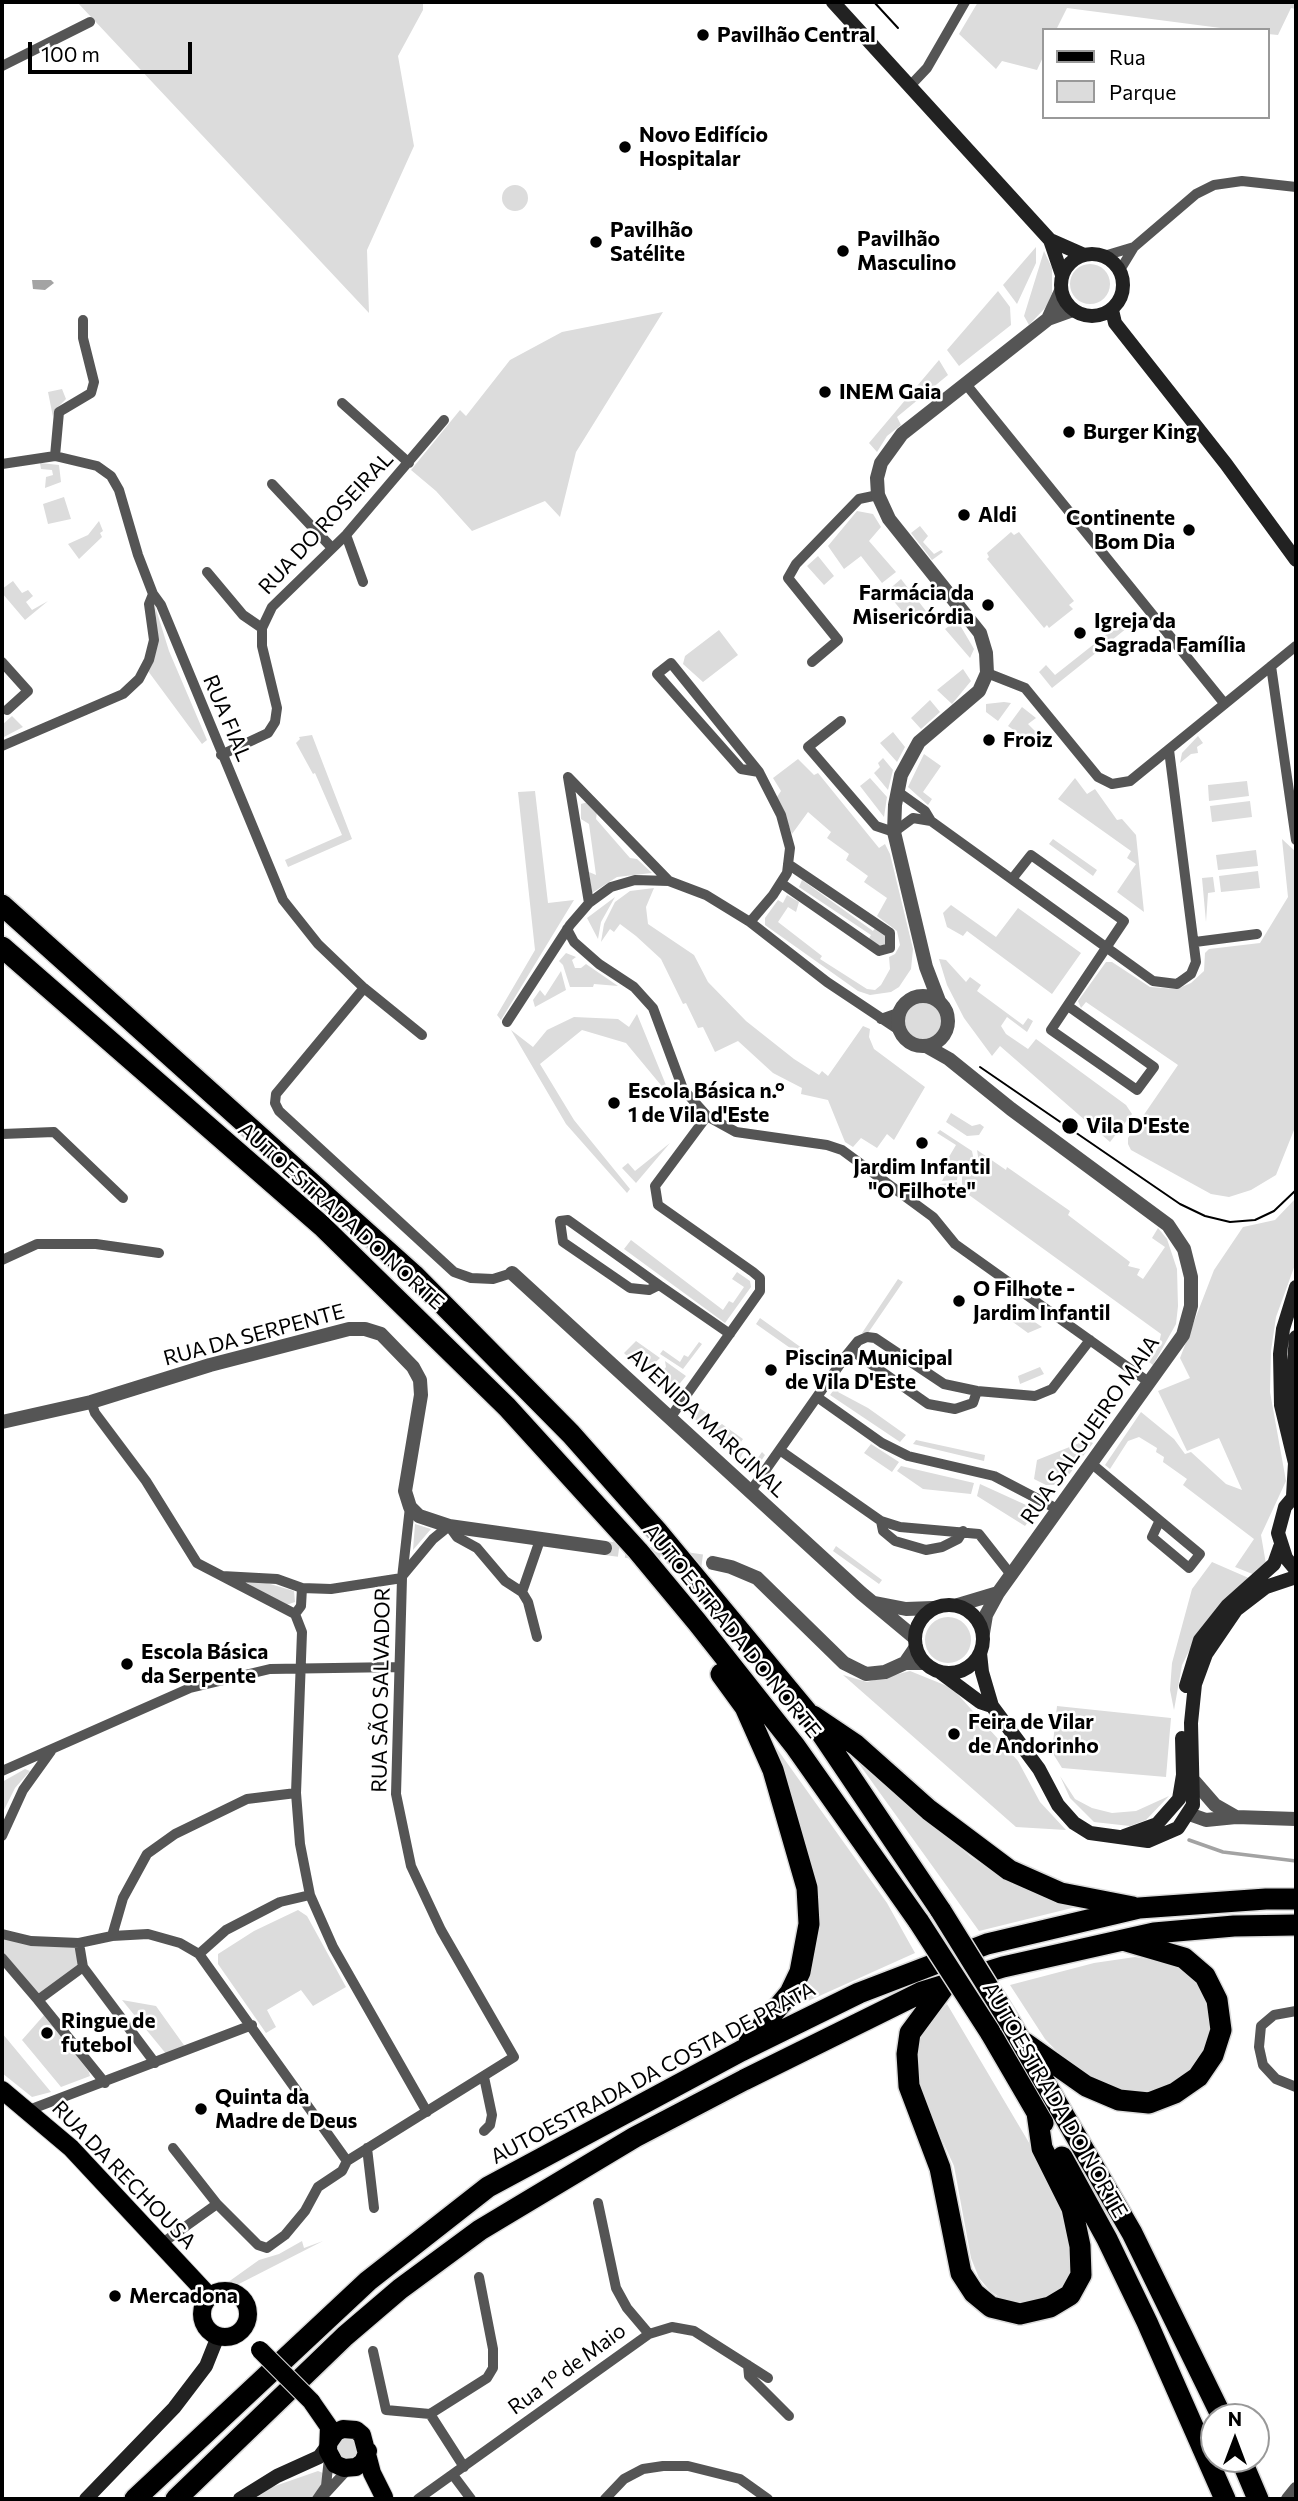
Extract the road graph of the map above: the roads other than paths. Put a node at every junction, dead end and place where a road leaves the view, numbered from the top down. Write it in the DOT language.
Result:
graph roads {
  1 [pos="833,2"];
  2 [pos="965,2"];
  3 [pos="90,22"];
  4 [pos="2,66"];
  5 [pos="909,87"];
  6 [pos="1296,187"];
  7 [pos="1050,240"];
  8 [pos="1134,247"];
  9 [pos="1084,255"];
  10 [pos="1104,256"];
  11 [pos="1120,270"];
  12 [pos="1062,275"];
  13 [pos="1061,291"];
  14 [pos="1073,310"];
  15 [pos="1109,317"];
  16 [pos="1048,319"];
  17 [pos="83,320"];
  18 [pos="965,383"];
  19 [pos="342,403"];
  20 [pos="444,420"];
  21 [pos="55,456"];
  22 [pos="409,463"];
  23 [pos="2,464"];
  24 [pos="272,484"];
  25 [pos="878,495"];
  26 [pos="346,535"];
  27 [pos="332,548"];
  28 [pos="1296,560"];
  29 [pos="207,572"];
  30 [pos="363,582"];
  31 [pos="153,594"];
  32 [pos="262,628"];
  33 [pos="1296,646"];
  34 [pos="2,662"];
  35 [pos="812,662"];
  36 [pos="1271,666"];
  37 [pos="987,673"];
  38 [pos="1224,703"];
  39 [pos="7,710"];
  40 [pos="841,721"];
  41 [pos="2,746"];
  42 [pos="1170,750"];
  43 [pos="221,755"];
  44 [pos="759,772"];
  45 [pos="896,798"];
  46 [pos="913,818"];
  47 [pos="931,821"];
  48 [pos="894,832"];
  49 [pos="1296,840"];
  50 [pos="788,863"];
  51 [pos="1012,879"];
  52 [pos="669,881"];
  53 [pos="781,883"];
  54 [pos="589,903"];
  55 [pos="2,905"];
  56 [pos="750,922"];
  57 [pos="567,929"];
  58 [pos="1257,934"];
  59 [pos="1195,942"];
  60 [pos="2,947"];
  61 [pos="1107,947"];
  62 [pos="926,967"];
  63 [pos="364,988"];
  64 [pos="915,996"];
  65 [pos="939,1001"];
  66 [pos="1068,1006"];
  67 [pos="898,1013"];
  68 [pos="881,1019"];
  69 [pos="507,1022"];
  70 [pos="899,1030"];
  71 [pos="422,1035"];
  72 [pos="941,1039"];
  73 [pos="926,1046"];
  74 [pos="949,1059"];
  75 [pos="707,1116"];
  76 [pos="2,1134"];
  77 [pos="123,1198"];
  78 [pos="159,1253"];
  79 [pos="2,1260"];
  80 [pos="512,1273"];
  81 [pos="659,1285"];
  82 [pos="1296,1287"];
  83 [pos="730,1334"];
  84 [pos="1296,1337"];
  85 [pos="1090,1340"];
  86 [pos="851,1350"];
  87 [pos="1150,1383"];
  88 [pos="977,1391"];
  89 [pos="817,1397"];
  90 [pos="91,1402"];
  91 [pos="670,1418"];
  92 [pos="2,1422"];
  93 [pos="1296,1423"];
  94 [pos="782,1451"];
  95 [pos="1091,1464"];
  96 [pos="750,1492"];
  97 [pos="1295,1495"];
  98 [pos="410,1507"];
  99 [pos="1059,1510"];
  100 [pos="881,1521"];
  101 [pos="1159,1522"];
  102 [pos="449,1526"];
  103 [pos="963,1531"];
  104 [pos="540,1540"];
  105 [pos="1280,1547"];
  106 [pos="605,1549"];
  107 [pos="713,1563"];
  108 [pos="1296,1570"];
  109 [pos="222,1576"];
  110 [pos="1012,1576"];
  111 [pos="1296,1577"];
  112 [pos="402,1578"];
  113 [pos="302,1588"];
  114 [pos="522,1592"];
  115 [pos="998,1593"];
  116 [pos="875,1603"];
  117 [pos="958,1605"];
  118 [pos="933,1608"];
  119 [pos="295,1614"];
  120 [pos="697,1622"];
  121 [pos="983,1633"];
  122 [pos="537,1637"];
  123 [pos="915,1643"];
  124 [pos="980,1653"];
  125 [pos="905,1662"];
  126 [pos="930,1666"];
  127 [pos="398,1667"];
  128 [pos="301,1669"];
  129 [pos="992,1706"];
  130 [pos="807,1712"];
  131 [pos="51,1751"];
  132 [pos="2,1771"];
  133 [pos="1195,1782"];
  134 [pos="296,1793"];
  135 [pos="1179,1799"];
  136 [pos="1189,1814"];
  137 [pos="1166,1817"];
  138 [pos="1236,1817"];
  139 [pos="1296,1819"];
  140 [pos="2,1836"];
  141 [pos="1120,1837"];
  142 [pos="310,1895"];
  143 [pos="1296,1899"];
  144 [pos="1139,1908"];
  145 [pos="1296,1925"];
  146 [pos="2,1934"];
  147 [pos="112,1936"];
  148 [pos="1125,1941"];
  149 [pos="79,1943"];
  150 [pos="199,1954"];
  151 [pos="2,1958"];
  152 [pos="83,1967"];
  153 [pos="944,1987"];
  154 [pos="38,2000"];
  155 [pos="1296,2011"];
  156 [pos="252,2025"];
  157 [pos="1015,2032"];
  158 [pos="741,2051"];
  159 [pos="155,2063"];
  160 [pos="484,2077"];
  161 [pos="105,2083"];
  162 [pos="1296,2087"];
  163 [pos="2,2090"];
  164 [pos="29,2110"];
  165 [pos="427,2112"];
  166 [pos="1037,2113"];
  167 [pos="484,2131"];
  168 [pos="173,2148"];
  169 [pos="367,2148"];
  170 [pos="347,2161"];
  171 [pos="598,2203"];
  172 [pos="217,2204"];
  173 [pos="374,2208"];
  174 [pos="161,2244"];
  175 [pos="479,2277"];
  176 [pos="210,2297"];
  177 [pos="242,2330"];
  178 [pos="649,2334"];
  179 [pos="218,2336"];
  180 [pos="373,2351"];
  181 [pos="748,2365"];
  182 [pos="768,2378"];
  183 [pos="311,2401"];
  184 [pos="1215,2403"];
  185 [pos="430,2414"];
  186 [pos="789,2416"];
  187 [pos="347,2429"];
  188 [pos="368,2451"];
  189 [pos="336,2459"];
  190 [pos="464,2468"];
  191 [pos="1247,2473"];
  192 [pos="453,2475"];
  193 [pos="1296,2489"];
  194 [pos="385,2498"];
  195 [pos="86,2499"];
  196 [pos="135,2499"];
  197 [pos="176,2499"];
  198 [pos="240,2499"];
  199 [pos="249,2499"];
  200 [pos="317,2499"];
  201 [pos="418,2499"];
  202 [pos="471,2499"];
  203 [pos="604,2499"];
  204 [pos="768,2499"];
  205 [pos="1225,2499"];
  206 [pos="1258,2499"];
  207 [pos="1288,2499"];
  1 -- 5 [label="main road"];
  2 -- 5 [label="street"];
  3 -- 4 [label="street"];
  5 -- 7 [label="main road"];
  6 -- 8 [label="street"];
  7 -- 9 [label="main road"];
  7 -- 12 [label="main road"];
  8 -- 10 [label="street"];
  8 -- 11 [label="street"];
  9 -- 10 [label="main road"];
  9 -- 12 [label="main road"];
  10 -- 11 [label="main road"];
  11 -- 15 [label="main road"];
  12 -- 13 [label="main road"];
  13 -- 14 [label="main road"];
  13 -- 16 [label="street"];
  14 -- 15 [label="main road"];
  14 -- 16 [label="street"];
  15 -- 28 [label="main road"];
  16 -- 18 [label="street"];
  17 -- 21 [label="street"];
  18 -- 25 [label="street"];
  18 -- 38 [label="street"];
  19 -- 22 [label="street"];
  20 -- 22 [label="street, RUA DO ROSEIRAL"];
  21 -- 23 [label="street, RUA FIAL"];
  21 -- 31 [label="street, RUA FIAL"];
  22 -- 26 [label="street, RUA DO ROSEIRAL"];
  24 -- 27 [label="street"];
  25 -- 35 [label="street"];
  25 -- 37 [label="street"];
  26 -- 27 [label="street, RUA DO ROSEIRAL"];
  26 -- 30 [label="street"];
  27 -- 32 [label="street, RUA DO ROSEIRAL"];
  29 -- 32 [label="street"];
  31 -- 41 [label="street"];
  31 -- 43 [label="street, RUA FIAL"];
  32 -- 43 [label="street, RUA DO ROSEIRAL"];
  33 -- 36 [label="street"];
  34 -- 39 [label="street"];
  36 -- 38 [label="street"];
  36 -- 49 [label="street"];
  37 -- 42 [label="street"];
  37 -- 45 [label="street"];
  38 -- 42 [label="street"];
  40 -- 48 [label="street"];
  42 -- 59 [label="street"];
  43 -- 63 [label="street, RUA FIAL"];
  44 -- 44 [label="street"];
  44 -- 50 [label="street"];
  45 -- 46 [label="street"];
  45 -- 47 [label="street"];
  45 -- 48 [label="street"];
  46 -- 47 [label="street"];
  46 -- 48 [label="street"];
  47 -- 51 [label="street"];
  48 -- 62 [label="street"];
  50 -- 53 [label="street"];
  50 -- 53 [label="street"];
  51 -- 61 [label="street"];
  51 -- 61 [label="street"];
  52 -- 54 [label="street"];
  52 -- 54 [label="street"];
  52 -- 56 [label="street"];
  53 -- 56 [label="street"];
  54 -- 57 [label="street"];
  55 -- 130 [label="highway, AUTOESTRADA DO NORTE"];
  56 -- 68 [label="street"];
  57 -- 69 [label="street"];
  57 -- 75 [label="street"];
  58 -- 59 [label="street"];
  59 -- 61 [label="street"];
  60 -- 120 [label="highway, AUTOESTRADA DO NORTE"];
  61 -- 66 [label="street"];
  62 -- 64 [label="street"];
  62 -- 65 [label="street"];
  63 -- 71 [label="street, RUA FIAL"];
  63 -- 80 [label="street"];
  64 -- 65 [label="street"];
  64 -- 67 [label="street"];
  65 -- 72 [label="street"];
  66 -- 66 [label="street"];
  67 -- 68 [label="street"];
  67 -- 70 [label="street"];
  68 -- 70 [label="street"];
  70 -- 73 [label="street"];
  72 -- 73 [label="street"];
  72 -- 74 [label="street, RUA SALGUEIRO MAIA"];
  73 -- 74 [label="street, RUA SALGUEIRO MAIA"];
  74 -- 87 [label="street, RUA SALGUEIRO MAIA"];
  75 -- 83 [label="street"];
  75 -- 85 [label="street"];
  76 -- 77 [label="street"];
  78 -- 79 [label="street"];
  80 -- 91 [label="street, AVENIDA MARGINAL"];
  81 -- 81 [label="street"];
  81 -- 83 [label="street"];
  82 -- 97 [label="main road"];
  83 -- 91 [label="street"];
  84 -- 93 [label="main road"];
  85 -- 87 [label="street"];
  85 -- 88 [label="street"];
  86 -- 88 [label="street"];
  86 -- 88 [label="street"];
  86 -- 89 [label="street"];
  87 -- 95 [label="street, RUA SALGUEIRO MAIA"];
  89 -- 94 [label="street"];
  89 -- 99 [label="street"];
  90 -- 92 [label="street, RUA DA SERPENTE"];
  90 -- 98 [label="street, RUA DA SERPENTE"];
  90 -- 109 [label="street"];
  91 -- 96 [label="street, AVENIDA MARGINAL"];
  94 -- 96 [label="street"];
  94 -- 100 [label="street"];
  95 -- 99 [label="street, RUA SALGUEIRO MAIA"];
  95 -- 101 [label="street"];
  96 -- 116 [label="street, AVENIDA MARGINAL"];
  97 -- 105 [label="main road"];
  98 -- 102 [label="street"];
  98 -- 112 [label="street, RUA SÃO SALVADOR"];
  99 -- 110 [label="street, RUA SALGUEIRO MAIA"];
  100 -- 103 [label="street"];
  100 -- 103 [label="street"];
  101 -- 101 [label="street"];
  102 -- 104 [label="street"];
  102 -- 112 [label="street"];
  102 -- 114 [label="street"];
  103 -- 110 [label="street"];
  104 -- 106 [label="street"];
  104 -- 114 [label="street"];
  105 -- 108 [label="main road"];
  105 -- 135 [label="main road"];
  107 -- 125 [label="street"];
  109 -- 113 [label="street"];
  109 -- 119 [label="street"];
  110 -- 115 [label="street, RUA SALGUEIRO MAIA"];
  111 -- 133 [label="main road"];
  112 -- 113 [label="street"];
  112 -- 127 [label="street, RUA SÃO SALVADOR"];
  113 -- 119 [label="street"];
  114 -- 122 [label="street"];
  115 -- 117 [label="street"];
  115 -- 121 [label="street, RUA SALGUEIRO MAIA"];
  116 -- 118 [label="street"];
  116 -- 123 [label="street, AVENIDA MARGINAL"];
  117 -- 118 [label="main road"];
  117 -- 121 [label="main road"];
  118 -- 123 [label="main road"];
  119 -- 128 [label="street"];
  120 -- 158 [label="highway"];
  120 -- 166 [label="highway, AUTOESTRADA DO NORTE, bridge"];
  121 -- 124 [label="main road"];
  123 -- 125 [label="street"];
  123 -- 126 [label="main road"];
  124 -- 126 [label="main road"];
  124 -- 129 [label="main road"];
  125 -- 126 [label="street"];
  126 -- 129 [label="main road"];
  127 -- 128 [label="street"];
  127 -- 160 [label="street, RUA SÃO SALVADOR"];
  128 -- 131 [label="street"];
  128 -- 134 [label="street"];
  129 -- 141 [label="main road"];
  130 -- 144 [label="highway"];
  130 -- 157 [label="highway, AUTOESTRADA DO NORTE, bridge"];
  131 -- 132 [label="street"];
  131 -- 140 [label="street"];
  133 -- 136 [label="main road"];
  133 -- 138 [label="street"];
  134 -- 142 [label="street"];
  134 -- 147 [label="street"];
  135 -- 136 [label="main road"];
  135 -- 137 [label="main road"];
  136 -- 137 [label="main road"];
  136 -- 138 [label="street"];
  136 -- 141 [label="main road"];
  137 -- 141 [label="main road"];
  138 -- 139 [label="street"];
  142 -- 150 [label="street"];
  142 -- 165 [label="street"];
  143 -- 144 [label="highway, AUTOESTRADA DA COSTA DE PRATA"];
  144 -- 158 [label="highway, AUTOESTRADA DA COSTA DE PRATA"];
  145 -- 148 [label="highway"];
  146 -- 149 [label="street"];
  147 -- 149 [label="street"];
  147 -- 150 [label="street"];
  148 -- 153 [label="highway"];
  148 -- 157 [label="highway"];
  149 -- 152 [label="street"];
  150 -- 156 [label="street"];
  151 -- 154 [label="street"];
  152 -- 154 [label="street"];
  152 -- 159 [label="street"];
  153 -- 166 [label="highway"];
  153 -- 197 [label="highway"];
  154 -- 161 [label="street"];
  155 -- 162 [label="street"];
  156 -- 159 [label="street"];
  156 -- 170 [label="street"];
  157 -- 184 [label="highway, AUTOESTRADA DO NORTE"];
  158 -- 196 [label="highway, AUTOESTRADA DA COSTA DE PRATA"];
  159 -- 161 [label="street"];
  160 -- 165 [label="street"];
  160 -- 167 [label="street"];
  161 -- 164 [label="street"];
  163 -- 164 [label="main road, RUA DA RECHOUSA"];
  164 -- 174 [label="main road, RUA DA RECHOUSA"];
  165 -- 169 [label="street"];
  166 -- 205 [label="highway, AUTOESTRADA DO NORTE"];
  168 -- 172 [label="street"];
  169 -- 170 [label="street"];
  169 -- 173 [label="street"];
  170 -- 172 [label="street"];
  171 -- 178 [label="street"];
  172 -- 174 [label="street"];
  174 -- 176 [label="main road, RUA DA RECHOUSA"];
  175 -- 185 [label="street"];
  176 -- 177 [label="main road"];
  176 -- 179 [label="main road"];
  177 -- 179 [label="main road"];
  177 -- 183 [label="main road, bridge"];
  178 -- 181 [label="street, Rua 1º de Maio"];
  178 -- 190 [label="street, Rua 1º de Maio"];
  179 -- 195 [label="main road"];
  180 -- 185 [label="street"];
  181 -- 182 [label="street, Rua 1º de Maio"];
  181 -- 186 [label="street, Rua 1º de Maio"];
  183 -- 187 [label="main road"];
  183 -- 189 [label="main road"];
  185 -- 190 [label="street"];
  187 -- 188 [label="main road"];
  187 -- 189 [label="main road"];
  188 -- 189 [label="main road"];
  188 -- 194 [label="main road"];
  189 -- 194 [label="main road"];
  189 -- 198 [label="main road"];
  189 -- 199 [label="main road"];
  189 -- 200 [label="street"];
  189 -- 200 [label="street"];
  190 -- 192 [label="street, Rua 1º de Maio"];
  191 -- 206 [label="highway"];
  192 -- 201 [label="street, Rua 1º de Maio"];
  192 -- 202 [label="street"];
  193 -- 207 [label="street"];
  203 -- 204 [label="street"];
}
